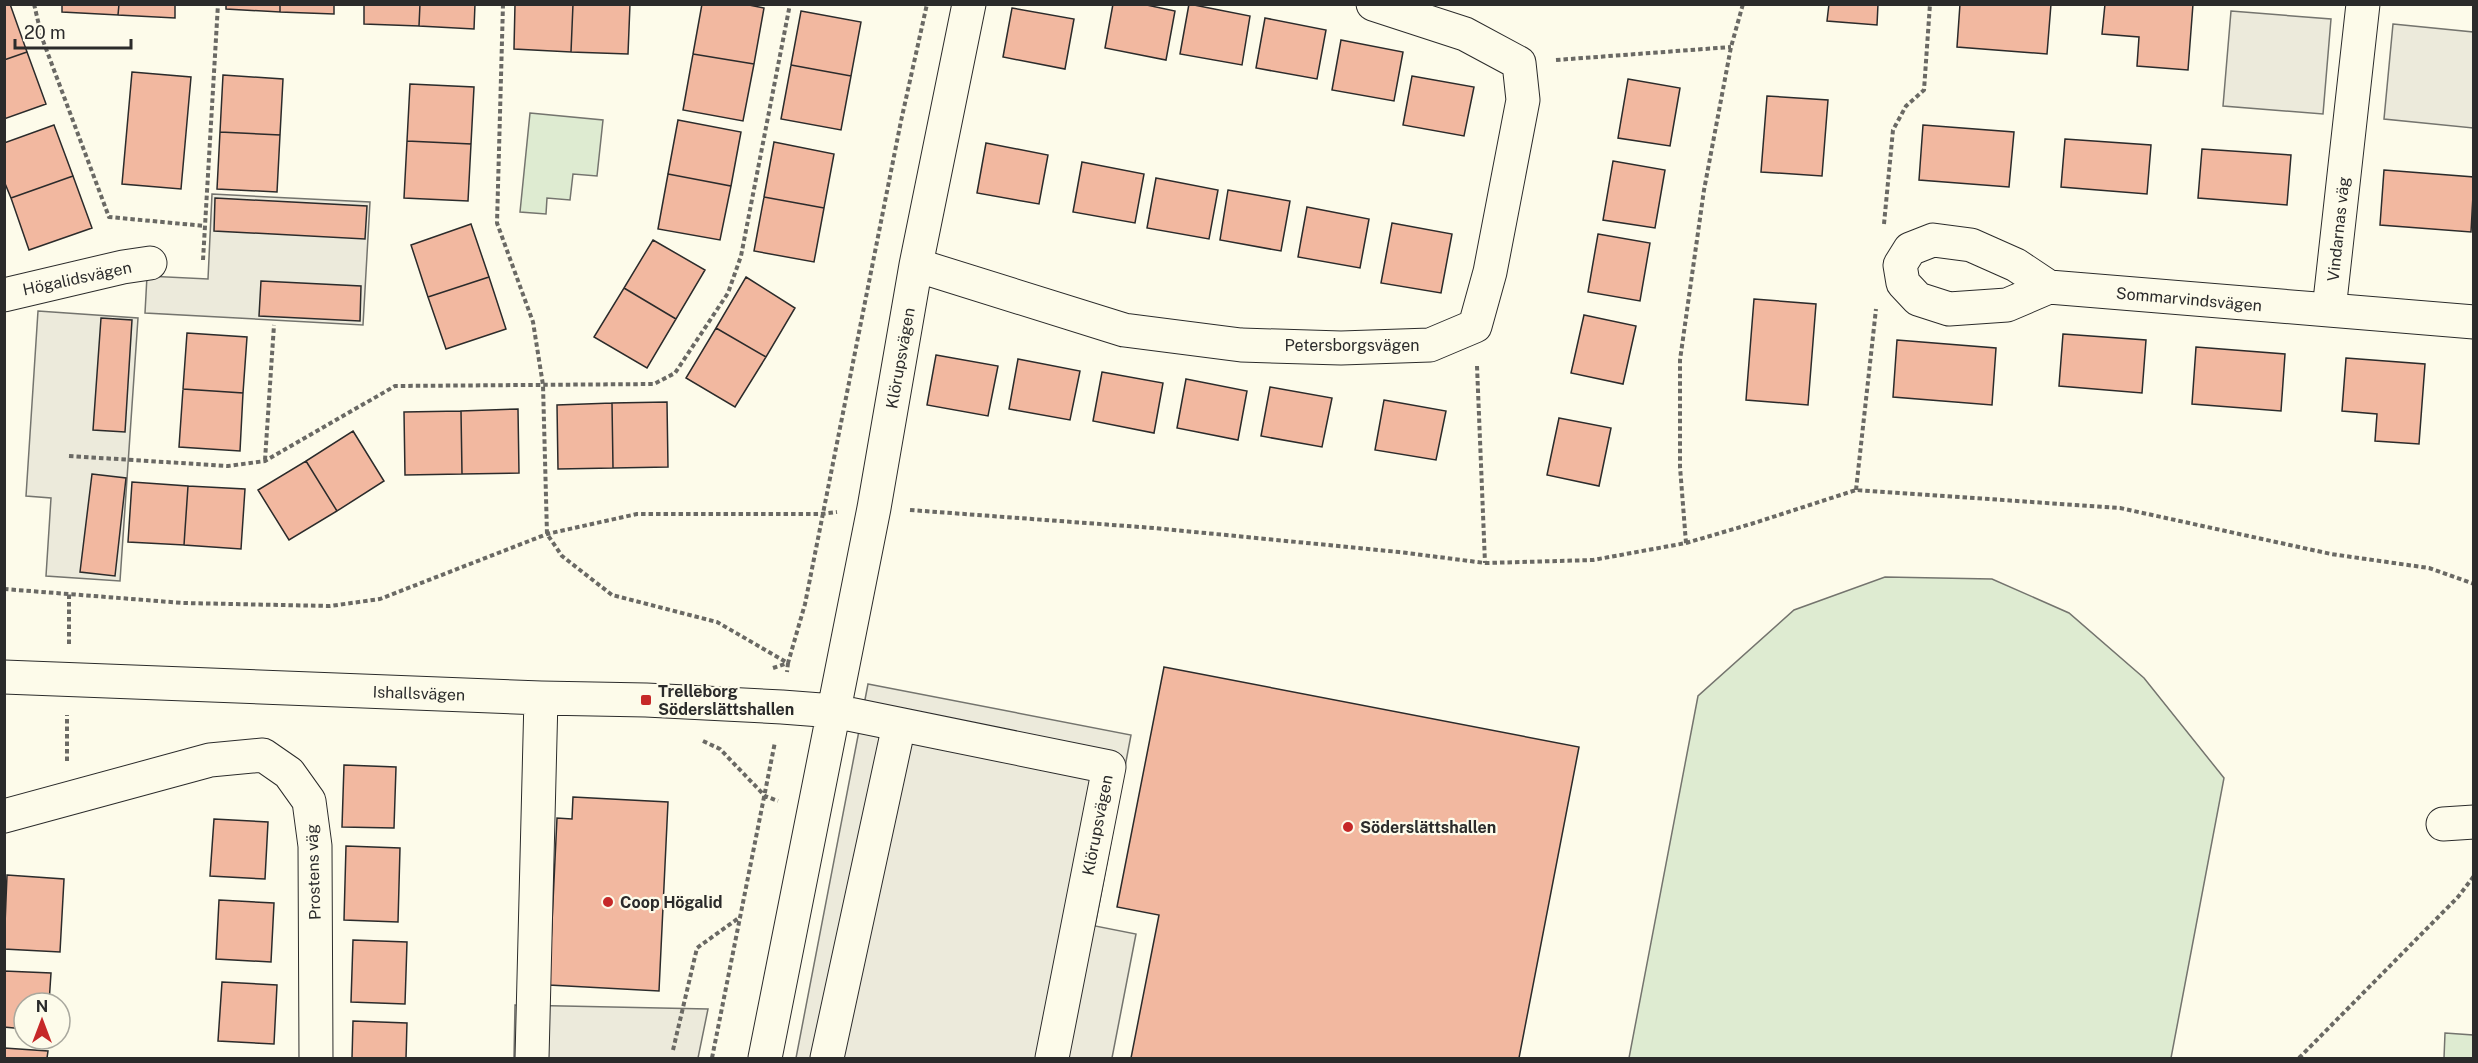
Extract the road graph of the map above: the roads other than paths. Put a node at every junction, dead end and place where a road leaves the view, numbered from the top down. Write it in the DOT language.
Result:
graph roads {
  1 [pos="969,4"];
  2 [pos="1373,4"];
  3 [pos="2363,4"];
  4 [pos="150,263"];
  5 [pos="916,265"];
  6 [pos="2049,287"];
  7 [pos="4,295"];
  8 [pos="2329,310"];
  9 [pos="2474,322"];
  10 [pos="4,677"];
  11 [pos="541,698"];
  12 [pos="834,711"];
  13 [pos="898,725"];
  14 [pos="4,816"];
  15 [pos="316,1059"];
  16 [pos="532,1059"];
  17 [pos="765,1059"];
  18 [pos="827,1059"];
  19 [pos="1052,1059"];
  1 -- 5 [label="street, Klörupsvägen"];
  2 -- 5 [label="street, Petersborgsvägen"];
  3 -- 8 [label="street, Vindarnas väg"];
  4 -- 7 [label="street, Högalidsvägen"];
  5 -- 12 [label="street, Klörupsvägen"];
  6 -- 8 [label="street, Sommarvindsvägen"];
  8 -- 9 [label="street"];
  10 -- 11 [label="street, Ishallsvägen"];
  11 -- 12 [label="street, Ishallsvägen"];
  11 -- 16 [label="street"];
  12 -- 13 [label="street, Klörupsvägen"];
  12 -- 17 [label="street, Klörupsvägen"];
  13 -- 18 [label="street"];
  13 -- 19 [label="street, Klörupsvägen"];
  14 -- 15 [label="street, Prostens väg"];
}
